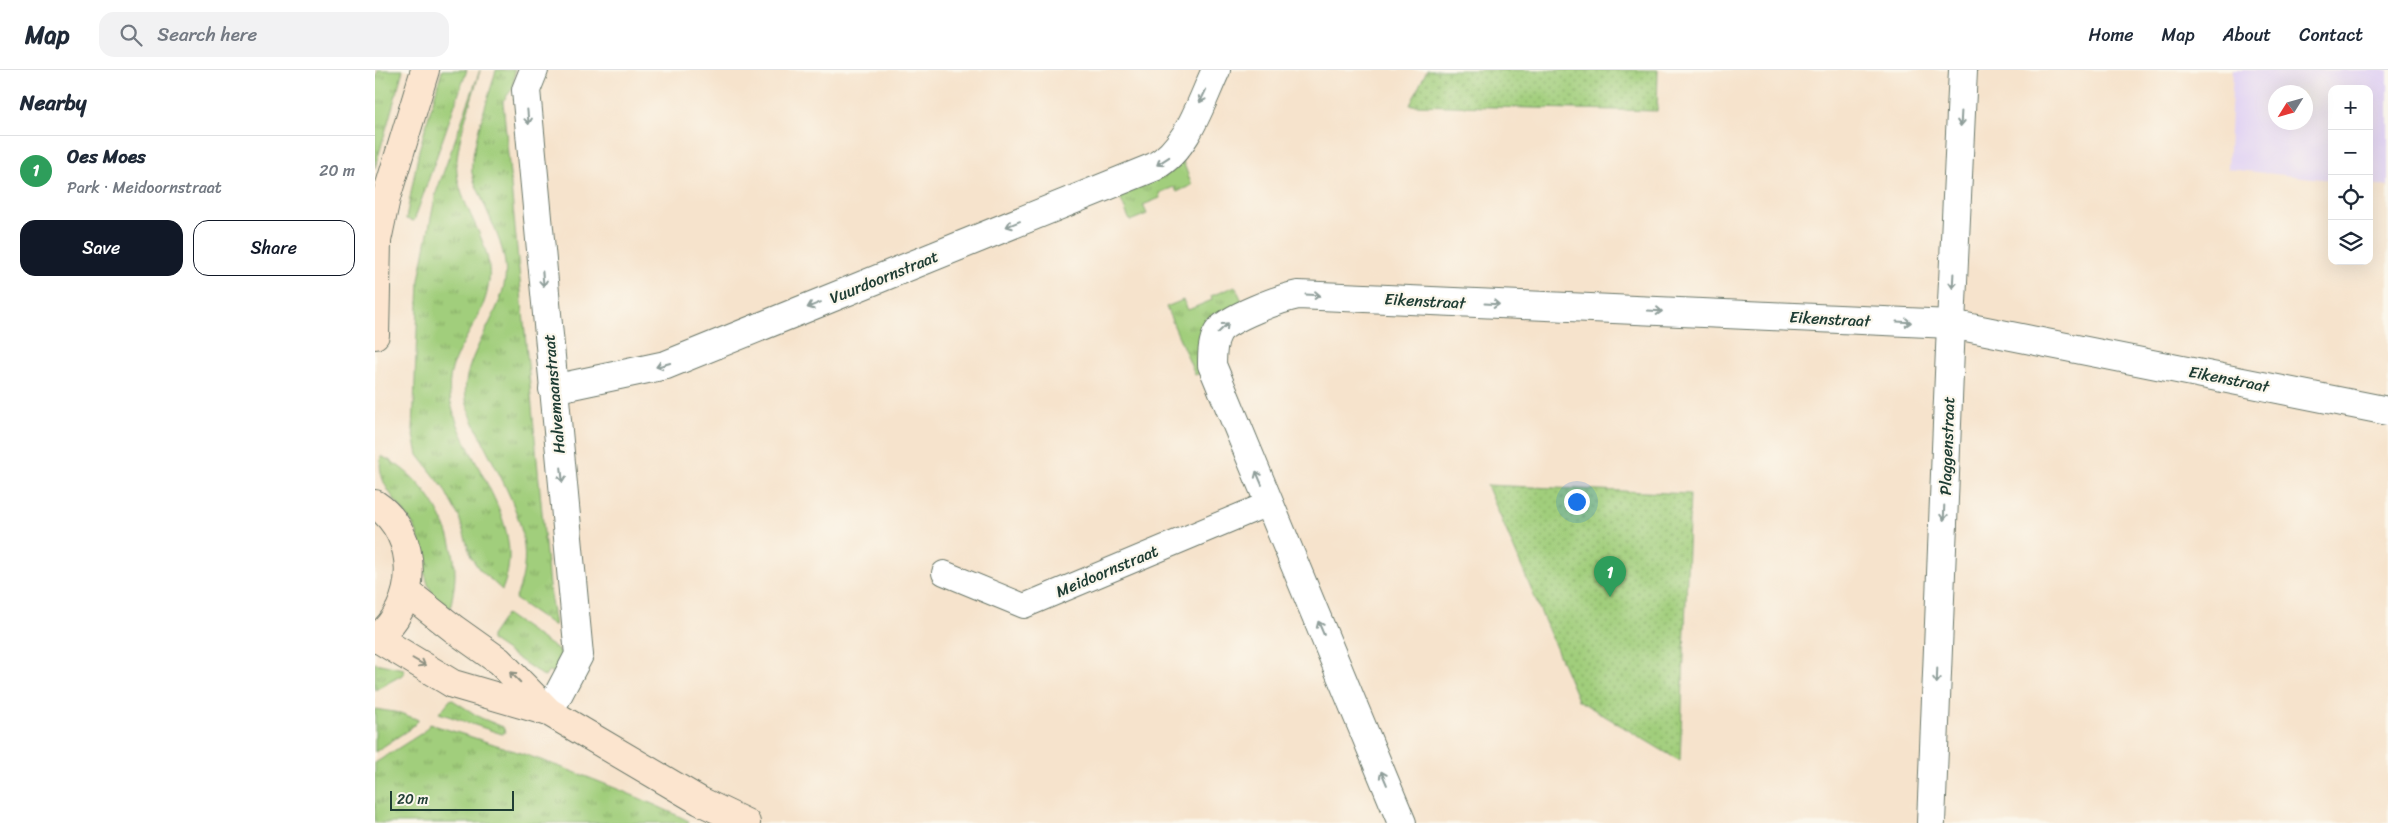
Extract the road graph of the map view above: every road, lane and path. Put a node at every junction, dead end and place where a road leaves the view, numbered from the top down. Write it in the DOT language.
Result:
graph roads {
  1 [pos="425,70"];
  2 [pos="534,70"];
  3 [pos="1216,70"];
  4 [pos="1963,70"];
  5 [pos="376,246"];
  6 [pos="1951,324"];
  7 [pos="375,335"];
  8 [pos="553,389"];
  9 [pos="2388,411"];
  10 [pos="1269,503"];
  11 [pos="375,504"];
  12 [pos="945,573"];
  13 [pos="407,592"];
  14 [pos="376,638"];
  15 [pos="549,712"];
  16 [pos="746,823"];
  17 [pos="1402,823"];
  18 [pos="1931,823"];
  1 -- 5 [label="street"];
  2 -- 8 [label="street, Halvemaanstraat, one-way"];
  3 -- 8 [label="street, Vuurdoornstraat, one-way"];
  4 -- 6 [label="street, Plaggenstraat, one-way"];
  5 -- 7 [label="street"];
  6 -- 9 [label="street, Eikenstraat"];
  10 -- 6 [label="street, Eikenstraat, one-way"];
  6 -- 18 [label="street, Plaggenstraat, one-way"];
  8 -- 15 [label="street, Halvemaanstraat, one-way"];
  10 -- 12 [label="lane, Meidoornstraat"];
  17 -- 10 [label="street, one-way"];
  11 -- 13 [label="street"];
  13 -- 14 [label="street"];
  15 -- 13 [label="street, one-way"];
  14 -- 15 [label="street, one-way"];
  15 -- 16 [label="street"];
}
